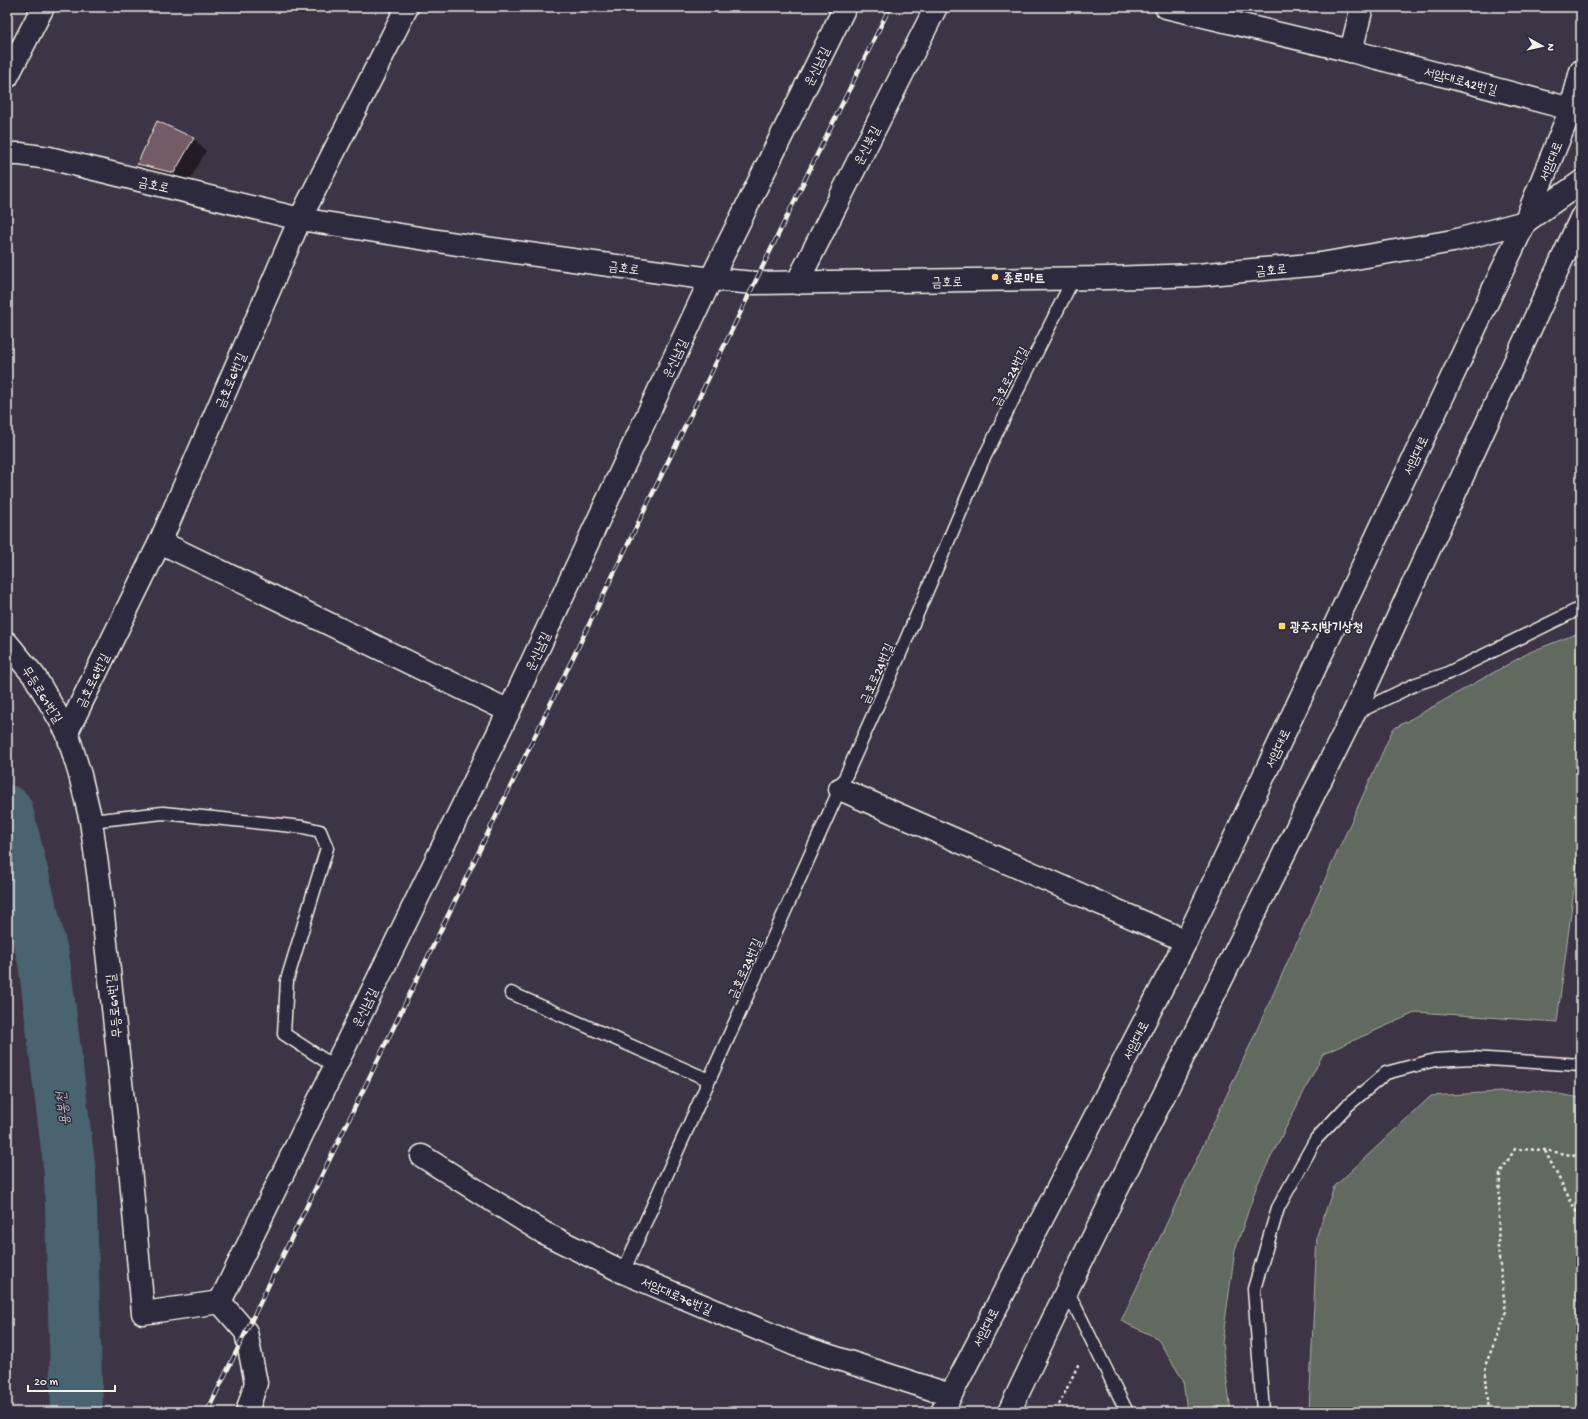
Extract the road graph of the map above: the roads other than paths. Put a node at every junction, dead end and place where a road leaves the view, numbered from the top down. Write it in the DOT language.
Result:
graph roads {
  1 [pos="43,7"];
  2 [pos="407,7"];
  3 [pos="845,7"];
  4 [pos="936,7"];
  5 [pos="1362,7"];
  6 [pos="1172,8"];
  7 [pos="1351,51"];
  8 [pos="10,66"];
  9 [pos="1581,71"];
  10 [pos="1571,109"];
  11 [pos="7,154"];
  12 [pos="1581,182"];
  13 [pos="300,218"];
  14 [pos="1581,218"];
  15 [pos="1525,222"];
  16 [pos="711,279"];
  17 [pos="1074,279"];
  18 [pos="797,283"];
  19 [pos="160,542"];
  20 [pos="1581,608"];
  21 [pos="7,643"];
  22 [pos="509,711"];
  23 [pos="1353,715"];
  24 [pos="67,732"];
  25 [pos="840,789"];
  26 [pos="91,821"];
  27 [pos="1186,941"];
  28 [pos="510,993"];
  29 [pos="1581,1064"];
  30 [pos="335,1067"];
  31 [pos="709,1080"];
  32 [pos="422,1156"];
  33 [pos="623,1272"];
  34 [pos="1067,1290"];
  35 [pos="220,1302"];
  36 [pos="946,1404"];
  37 [pos="247,1412"];
  38 [pos="1009,1412"];
  39 [pos="1127,1412"];
  40 [pos="1263,1412"];
  1 -- 8 [label="street"];
  2 -- 13 [label="street"];
  3 -- 16 [label="street, 운신남길"];
  4 -- 18 [label="street, 운신북길"];
  5 -- 7 [label="street"];
  6 -- 7 [label="street, 서암대로42번길"];
  7 -- 10 [label="street, 서암대로42번길"];
  9 -- 10 [label="street, 서암대로"];
  10 -- 15 [label="street, 서암대로"];
  11 -- 13 [label="street, 금호로"];
  12 -- 15 [label="street, 금호로"];
  13 -- 16 [label="street, 금호로"];
  13 -- 19 [label="street, 금호로6번길"];
  14 -- 23 [label="street"];
  15 -- 17 [label="street, 금호로"];
  15 -- 27 [label="street, 서암대로"];
  16 -- 18 [label="street, 금호로"];
  16 -- 22 [label="street, 운신남길"];
  17 -- 18 [label="street, 금호로"];
  17 -- 25 [label="lane, 금호로24번길"];
  19 -- 22 [label="street"];
  19 -- 24 [label="street, 금호로6번길"];
  20 -- 23 [label="lane"];
  21 -- 24 [label="street, 무등로61번길"];
  22 -- 30 [label="street, 운신남길"];
  23 -- 34 [label="street"];
  24 -- 26 [label="street, 무등로61번길"];
  25 -- 27 [label="street"];
  25 -- 31 [label="lane, 금호로24번길"];
  26 -- 30 [label="lane"];
  26 -- 35 [label="street, 무등로61번길"];
  27 -- 36 [label="street, 서암대로"];
  28 -- 31 [label="lane"];
  29 -- 40 [label="lane"];
  30 -- 35 [label="street, 운신남길"];
  31 -- 33 [label="lane, 금호로24번길"];
  32 -- 33 [label="street, 서암대로76번길"];
  33 -- 36 [label="street, 서암대로76번길"];
  34 -- 38 [label="street"];
  34 -- 39 [label="lane"];
  35 -- 37 [label="street"];
}
